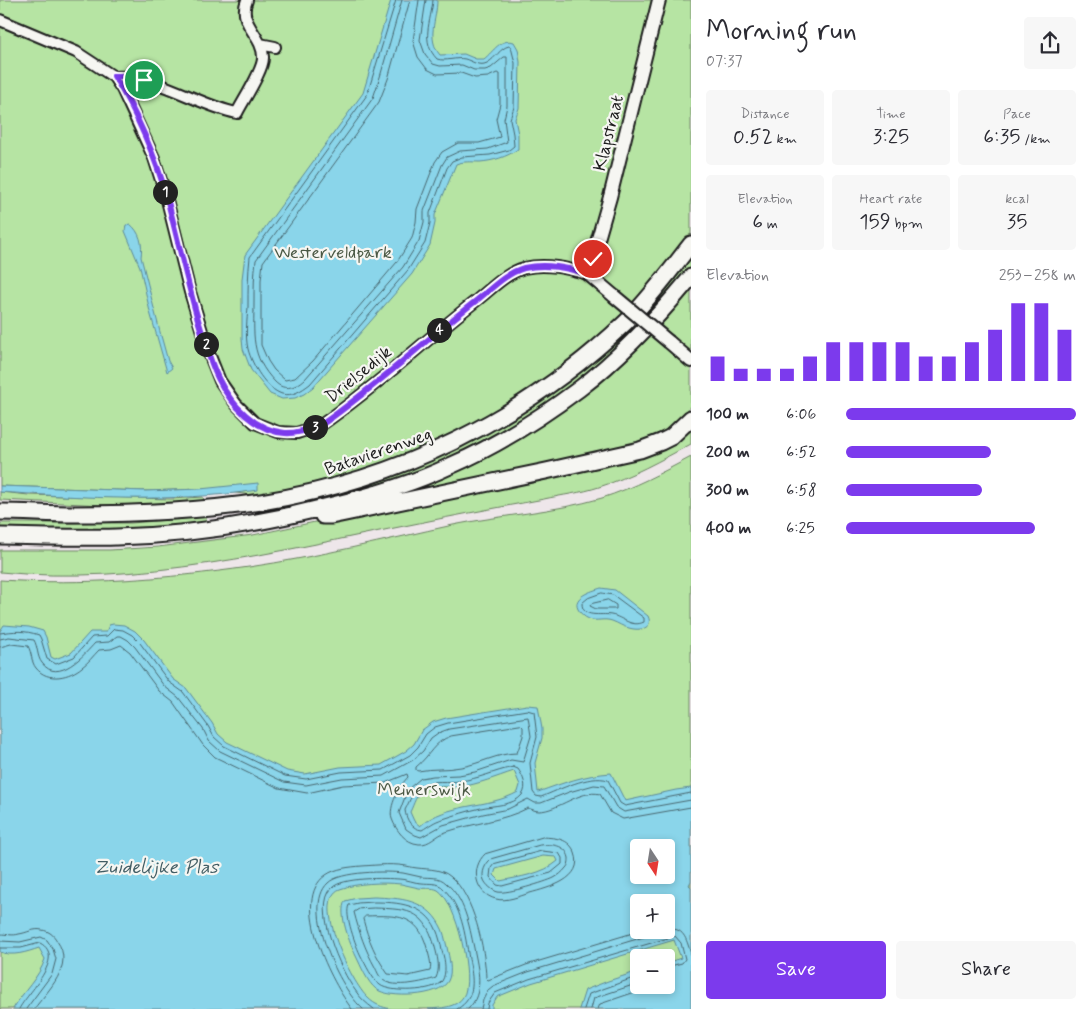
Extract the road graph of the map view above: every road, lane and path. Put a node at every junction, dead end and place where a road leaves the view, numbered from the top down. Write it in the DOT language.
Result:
graph roads {
  1 [pos="247,0"];
  2 [pos="659,0"];
  3 [pos="0,20"];
  4 [pos="260,44"];
  5 [pos="275,47"];
  6 [pos="114,76"];
  7 [pos="691,244"];
  8 [pos="588,274"];
  9 [pos="691,277"];
  10 [pos="691,361"];
  11 [pos="691,418"];
  12 [pos="1,512"];
  13 [pos="287,517"];
  14 [pos="0,536"];
  1 -- 4 [label="street"];
  2 -- 8 [label="street, Klapstraat"];
  3 -- 6 [label="street, Drielsedijk"];
  4 -- 5 [label="street"];
  4 -- 6 [label="street"];
  6 -- 8 [label="street, Drielsedijk"];
  7 -- 12 [label="main road, Batavierenweg"];
  8 -- 10 [label="street, Drielsedijk, bridge"];
  9 -- 13 [label="main road"];
  11 -- 13 [label="main road"];
  13 -- 14 [label="main road"];
}
